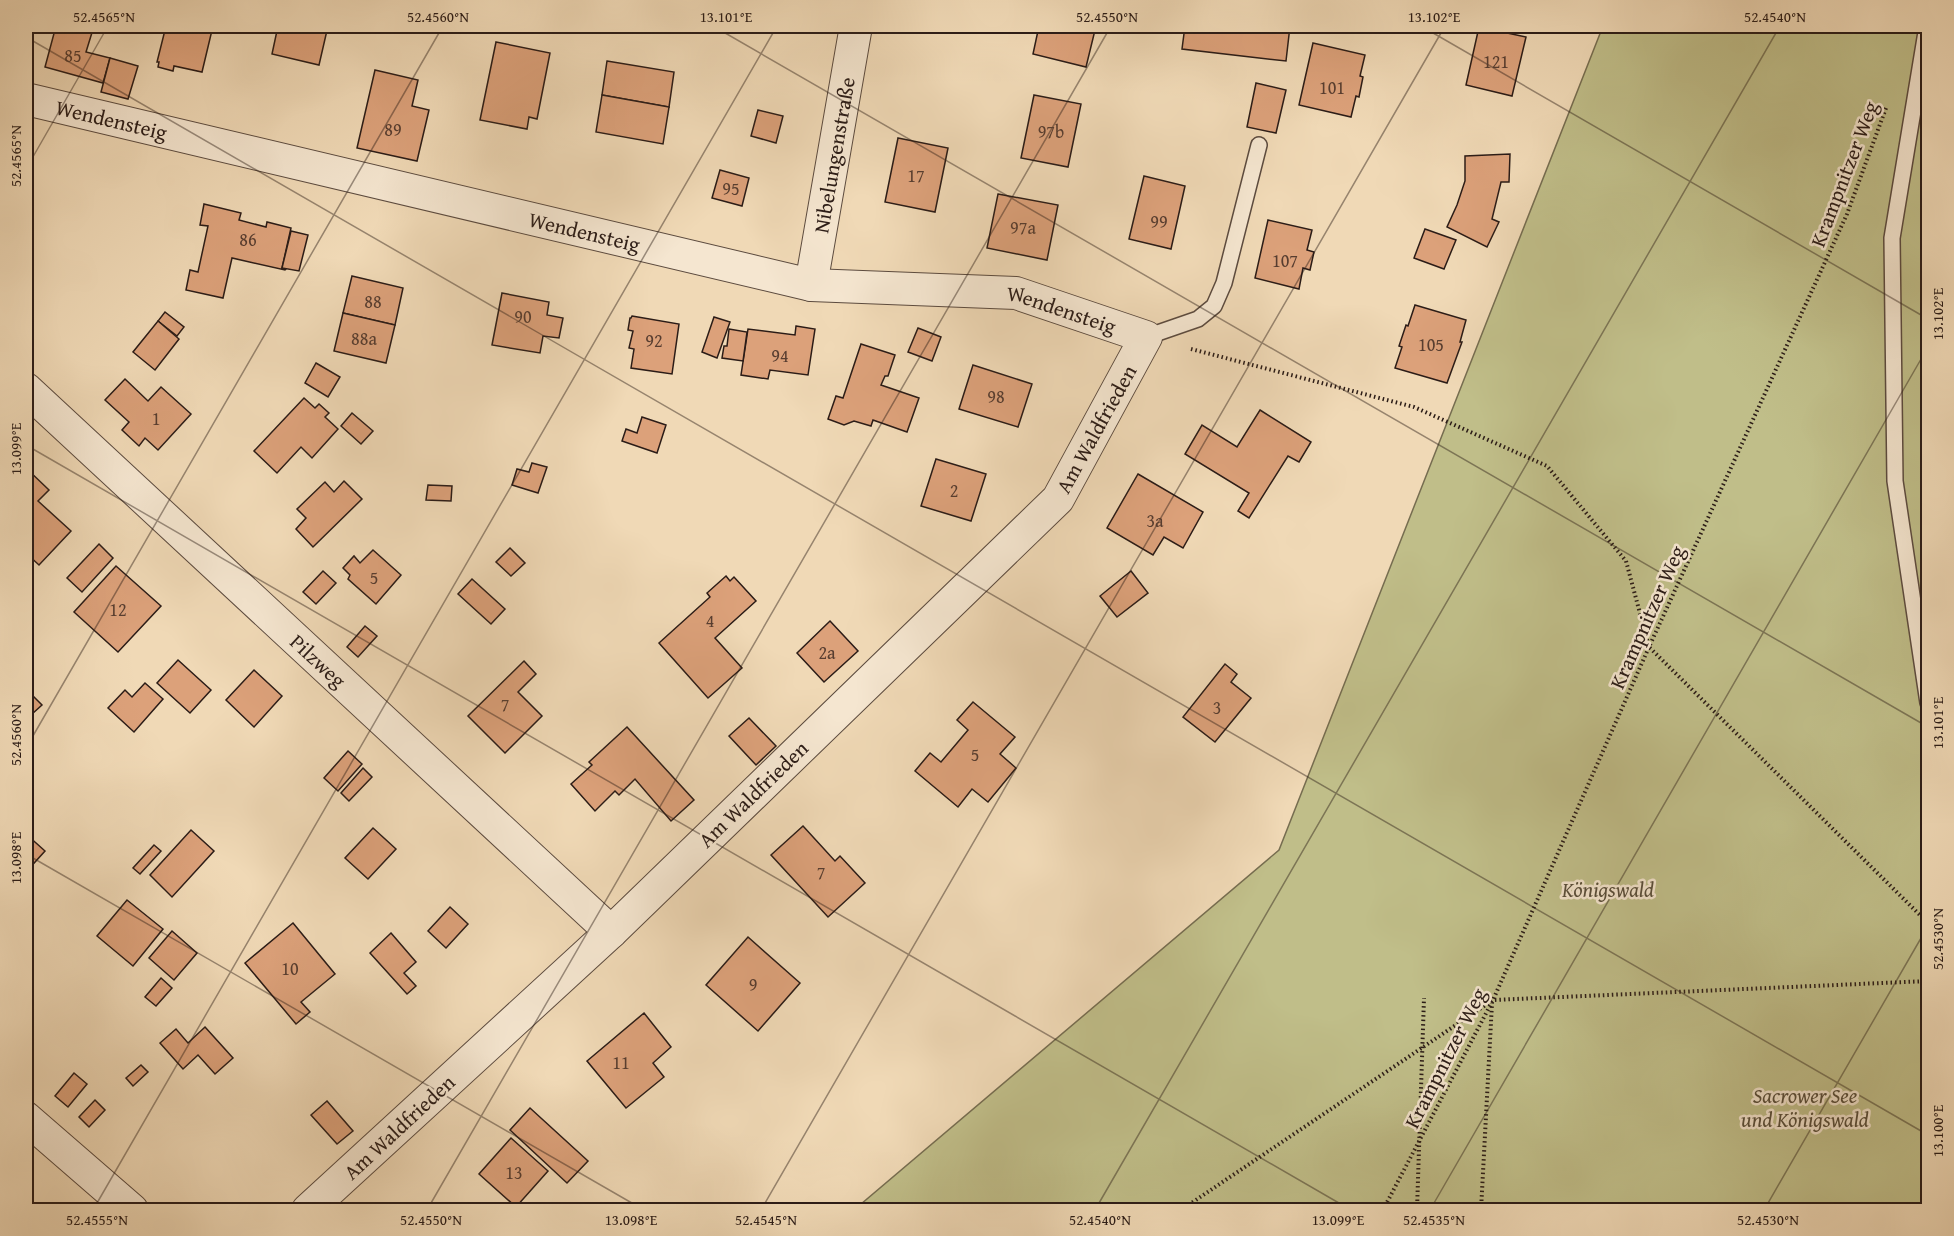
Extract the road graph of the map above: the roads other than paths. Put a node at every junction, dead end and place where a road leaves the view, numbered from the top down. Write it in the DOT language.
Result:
graph roads {
  1 [pos="856,26"];
  2 [pos="1927,26"];
  3 [pos="26,99"];
  4 [pos="1259,145"];
  5 [pos="811,285"];
  6 [pos="1146,338"];
  7 [pos="26,389"];
  8 [pos="1929,703"];
  9 [pos="611,932"];
  10 [pos="26,1118"];
  11 [pos="132,1210"];
  12 [pos="308,1210"];
  1 -- 5 [label="street, Nibelungenstraße"];
  2 -- 8 [label="lane"];
  3 -- 5 [label="street, Wendensteig"];
  4 -- 6 [label="lane"];
  5 -- 6 [label="street, Wendensteig"];
  6 -- 9 [label="street, Am Waldfrieden"];
  7 -- 9 [label="street, Pilzweg"];
  9 -- 12 [label="street, Am Waldfrieden"];
  10 -- 11 [label="street"];
}
